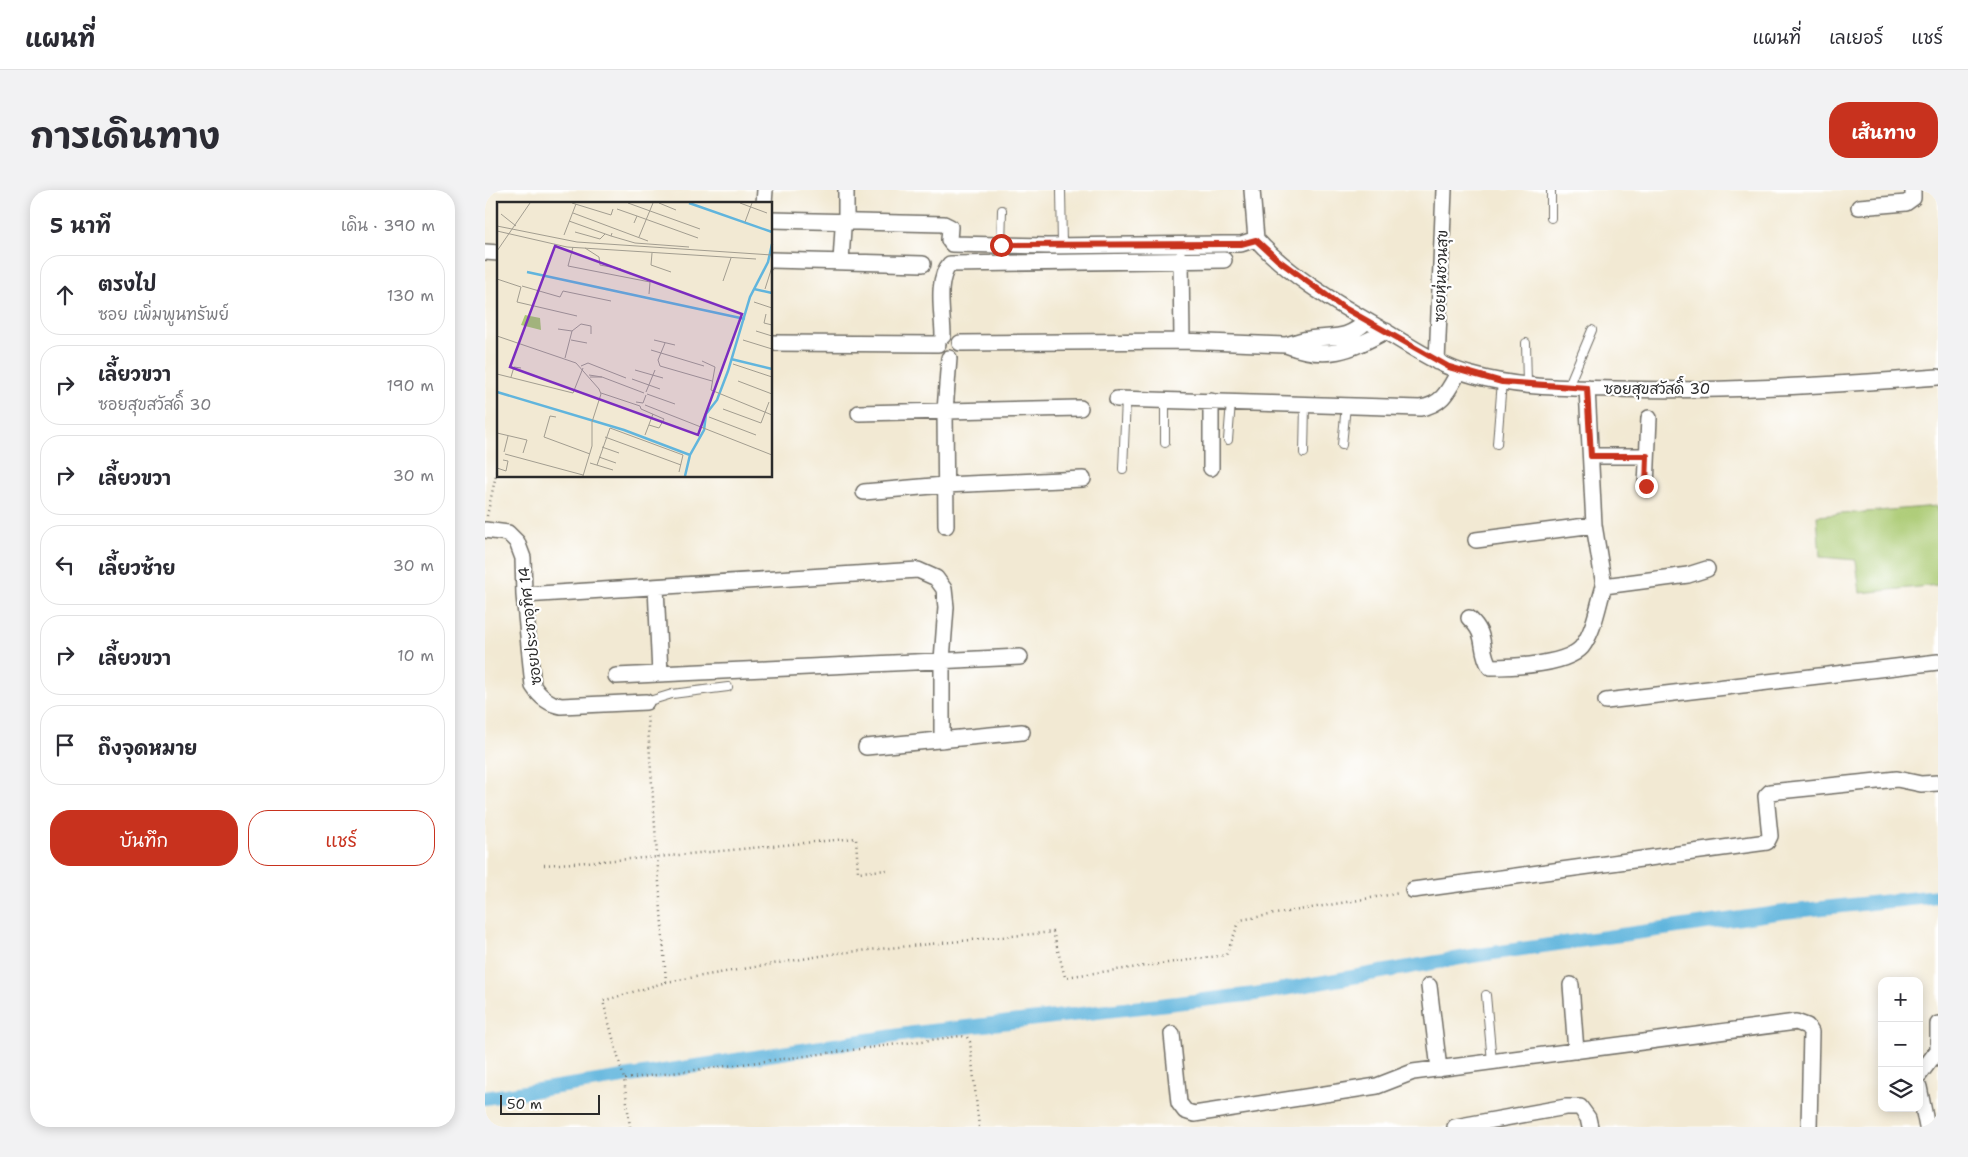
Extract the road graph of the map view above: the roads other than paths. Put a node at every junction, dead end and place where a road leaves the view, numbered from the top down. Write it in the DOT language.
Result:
graph roads {
  1 [pos="846,190"];
  2 [pos="1061,190"];
  3 [pos="1252,190"];
  4 [pos="1444,190"];
  5 [pos="1551,190"];
  6 [pos="1913,190"];
  7 [pos="1859,207"];
  8 [pos="1002,210"];
  9 [pos="1551,218"];
  10 [pos="773,220"];
  11 [pos="845,225"];
  12 [pos="1256,240"];
  13 [pos="1001,245"];
  14 [pos="1062,246"];
  15 [pos="1181,259"];
  16 [pos="773,260"];
  17 [pos="1224,260"];
  18 [pos="841,262"];
  19 [pos="923,264"];
  20 [pos="1367,321"];
  21 [pos="1592,330"];
  22 [pos="1386,331"];
  23 [pos="941,340"];
  24 [pos="1182,341"];
  25 [pos="773,343"];
  26 [pos="960,343"];
  27 [pos="1526,343"];
  28 [pos="1286,346"];
  29 [pos="949,358"];
  30 [pos="1437,362"];
  31 [pos="1459,371"];
  32 [pos="1938,377"];
  33 [pos="1502,382"];
  34 [pos="1527,384"];
  35 [pos="1569,387"];
  36 [pos="1587,388"];
  37 [pos="1122,399"];
  38 [pos="1165,400"];
  39 [pos="1211,401"];
  40 [pos="1231,402"];
  41 [pos="1305,404"];
  42 [pos="1346,406"];
  43 [pos="1080,408"];
  44 [pos="945,411"];
  45 [pos="859,413"];
  46 [pos="1649,418"];
  47 [pos="1228,440"];
  48 [pos="1165,444"];
  49 [pos="1342,444"];
  50 [pos="1497,444"];
  51 [pos="1304,453"];
  52 [pos="1591,456"];
  53 [pos="1647,456"];
  54 [pos="1123,468"];
  55 [pos="1211,468"];
  56 [pos="1083,479"];
  57 [pos="944,485"];
  58 [pos="1646,486"];
  59 [pos="864,492"];
  60 [pos="486,524"];
  61 [pos="1595,525"];
  62 [pos="946,526"];
  63 [pos="1476,540"];
  64 [pos="1707,569"];
  65 [pos="1603,586"];
  66 [pos="656,588"];
  67 [pos="524,595"];
  68 [pos="1469,618"];
  69 [pos="1020,657"];
  70 [pos="942,660"];
  71 [pos="1938,662"];
  72 [pos="660,674"];
  73 [pos="616,676"];
  74 [pos="728,686"];
  75 [pos="1606,700"];
  76 [pos="646,702"];
  77 [pos="1022,732"];
  78 [pos="942,740"];
  79 [pos="866,747"];
  80 [pos="1938,783"];
  81 [pos="1413,890"];
  82 [pos="1571,985"];
  83 [pos="1429,986"];
  84 [pos="1486,996"];
  85 [pos="1938,1024"];
  86 [pos="1172,1034"];
  87 [pos="1576,1051"];
  88 [pos="1492,1062"];
  89 [pos="1439,1069"];
  90 [pos="1923,1069"];
  91 [pos="1923,1108"];
  92 [pos="1455,1127"];
  93 [pos="1590,1127"];
  94 [pos="1809,1127"];
  95 [pos="1927,1127"];
  1 -- 11 [label="street"];
  2 -- 14 [label="lane"];
  3 -- 12 [label="street"];
  4 -- 30 [label="street, ซอยหุ่นชวนสุข"];
  5 -- 9 [label="lane"];
  6 -- 7 [label="street"];
  8 -- 13 [label="lane"];
  10 -- 11 [label="street"];
  11 -- 13 [label="street"];
  11 -- 18 [label="street"];
  12 -- 14 [label="street"];
  12 -- 20 [label="street, ซอยสุขสวัสดิ์ 30"];
  13 -- 14 [label="street"];
  15 -- 17 [label="street"];
  15 -- 23 [label="street"];
  15 -- 24 [label="street"];
  16 -- 18 [label="street"];
  18 -- 19 [label="street"];
  20 -- 22 [label="street, ซอยสุขสวัสดิ์ 30"];
  20 -- 28 [label="street"];
  21 -- 35 [label="lane"];
  22 -- 28 [label="street"];
  22 -- 30 [label="street, ซอยสุขสวัสดิ์ 30"];
  23 -- 25 [label="street"];
  23 -- 26 [label="street"];
  23 -- 29 [label="street"];
  24 -- 26 [label="street"];
  24 -- 28 [label="street"];
  26 -- 29 [label="street"];
  27 -- 34 [label="lane"];
  29 -- 44 [label="street"];
  30 -- 31 [label="street, ซอยสุขสวัสดิ์ 30"];
  31 -- 33 [label="street, ซอยสุขสวัสดิ์ 30"];
  31 -- 42 [label="street"];
  32 -- 36 [label="street, ซอยสุขสวัสดิ์ 30"];
  33 -- 34 [label="street, ซอยสุขสวัสดิ์ 30"];
  33 -- 50 [label="lane"];
  34 -- 35 [label="street, ซอยสุขสวัสดิ์ 30"];
  35 -- 36 [label="street, ซอยสุขสวัสดิ์ 30"];
  36 -- 52 [label="street"];
  37 -- 38 [label="street"];
  37 -- 54 [label="lane"];
  38 -- 39 [label="street"];
  38 -- 48 [label="lane"];
  39 -- 40 [label="street"];
  39 -- 55 [label="street"];
  40 -- 41 [label="street"];
  40 -- 47 [label="lane"];
  41 -- 42 [label="street"];
  41 -- 51 [label="lane"];
  42 -- 49 [label="lane"];
  43 -- 44 [label="street"];
  44 -- 45 [label="street"];
  44 -- 57 [label="street"];
  46 -- 53 [label="street"];
  52 -- 53 [label="street"];
  52 -- 61 [label="street"];
  53 -- 58 [label="street"];
  56 -- 57 [label="street"];
  57 -- 59 [label="street"];
  57 -- 62 [label="street"];
  60 -- 67 [label="street, ซอยประชาอุทิศ 14"];
  61 -- 63 [label="street"];
  61 -- 65 [label="street"];
  64 -- 65 [label="street"];
  65 -- 68 [label="street"];
  66 -- 67 [label="street"];
  66 -- 70 [label="street"];
  66 -- 72 [label="street"];
  67 -- 76 [label="street, ซอยประชาอุทิศ 14"];
  69 -- 70 [label="street"];
  70 -- 72 [label="street"];
  70 -- 78 [label="street"];
  71 -- 75 [label="street"];
  72 -- 73 [label="street"];
  74 -- 76 [label="lane"];
  77 -- 78 [label="street"];
  78 -- 79 [label="street"];
  80 -- 81 [label="street"];
  82 -- 87 [label="street"];
  83 -- 89 [label="street"];
  84 -- 88 [label="lane"];
  85 -- 90 [label="street"];
  86 -- 89 [label="street"];
  87 -- 88 [label="street"];
  87 -- 94 [label="street"];
  88 -- 89 [label="street"];
  91 -- 95 [label="street"];
  92 -- 93 [label="street"];
}
